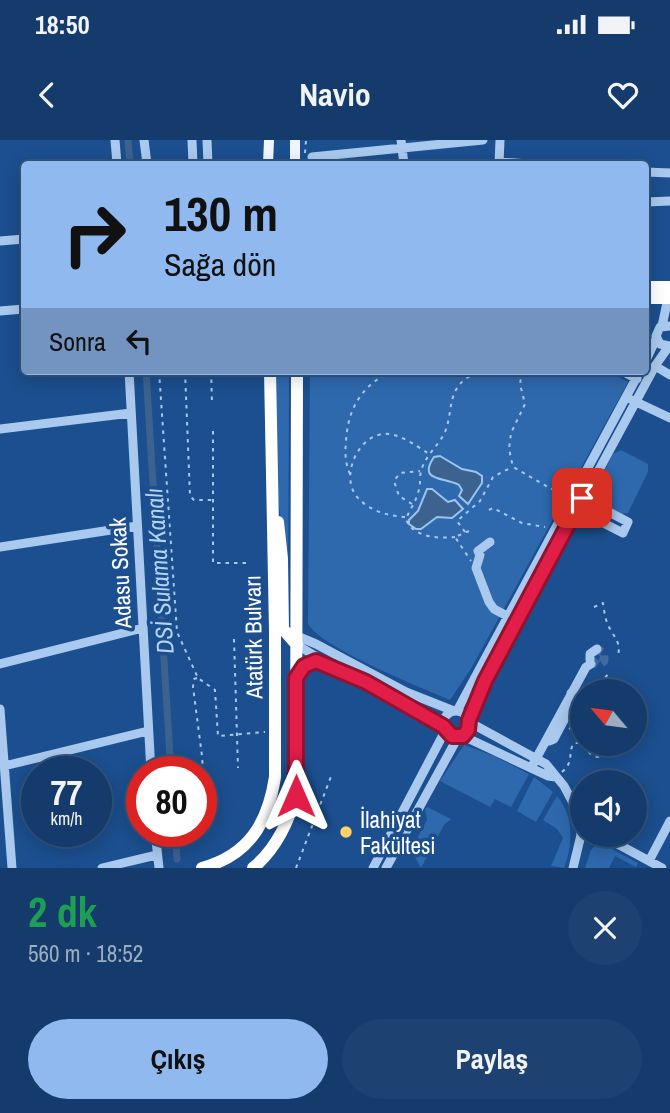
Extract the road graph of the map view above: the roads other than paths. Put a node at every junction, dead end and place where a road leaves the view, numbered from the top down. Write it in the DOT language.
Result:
graph roads {
  1 [pos="115,140"];
  2 [pos="144,140"];
  3 [pos="192,140"];
  4 [pos="207,140"];
  5 [pos="268,140"];
  6 [pos="295,140"];
  7 [pos="483,140"];
  8 [pos="500,140"];
  9 [pos="402,144"];
  10 [pos="312,157"];
  11 [pos="117,161"];
  12 [pos="147,161"];
  13 [pos="193,161"];
  14 [pos="208,161"];
  15 [pos="268,161"];
  16 [pos="295,161"];
  17 [pos="499,161"];
  18 [pos="649,172"];
  19 [pos="670,173"];
  20 [pos="670,201"];
  21 [pos="649,202"];
  22 [pos="21,239"];
  23 [pos="0,241"];
  24 [pos="649,288"];
  25 [pos="670,293"];
  26 [pos="649,297"];
  27 [pos="21,309"];
  28 [pos="0,311"];
  29 [pos="666,326"];
  30 [pos="656,339"];
  31 [pos="670,346"];
  32 [pos="649,354"];
  33 [pos="654,366"];
  34 [pos="649,373"];
  35 [pos="129,375"];
  36 [pos="270,375"];
  37 [pos="297,375"];
  38 [pos="639,375"];
  39 [pos="648,375"];
  40 [pos="670,375"];
  41 [pos="631,399"];
  42 [pos="131,413"];
  43 [pos="670,418"];
  44 [pos="0,429"];
  45 [pos="271,498"];
  46 [pos="577,503"];
  47 [pos="137,526"];
  48 [pos="490,542"];
  49 [pos="0,547"];
  50 [pos="509,617"];
  51 [pos="142,628"];
  52 [pos="295,641"];
  53 [pos="275,660"];
  54 [pos="0,664"];
  55 [pos="583,672"];
  56 [pos="583,672"];
  57 [pos="349,674"];
  58 [pos="296,678"];
  59 [pos="570,695"];
  60 [pos="570,696"];
  61 [pos="0,709"];
  62 [pos="570,709"];
  63 [pos="455,711"];
  64 [pos="469,721"];
  65 [pos="444,729"];
  66 [pos="148,731"];
  67 [pos="460,736"];
  68 [pos="545,744"];
  69 [pos="150,756"];
  70 [pos="536,759"];
  71 [pos="4,766"];
  72 [pos="531,768"];
  73 [pos="556,777"];
  74 [pos="3,780"];
  75 [pos="570,797"];
  76 [pos="670,821"];
  77 [pos="156,847"];
  78 [pos="578,847"];
  79 [pos="623,847"];
  80 [pos="156,855"];
  81 [pos="649,861"];
  82 [pos="12,868"];
  83 [pos="102,868"];
  84 [pos="159,868"];
  85 [pos="202,868"];
  86 [pos="253,868"];
  87 [pos="373,868"];
  88 [pos="386,868"];
  89 [pos="573,868"];
  90 [pos="662,868"];
  1 -- 11 [label="street"];
  2 -- 12 [label="street"];
  3 -- 13 [label="street"];
  4 -- 14 [label="street"];
  5 -- 15 [label="main road"];
  6 -- 16 [label="main road"];
  7 -- 9 [label="street"];
  8 -- 17 [label="street"];
  9 -- 10 [label="street"];
  18 -- 19 [label="street"];
  20 -- 21 [label="street"];
  22 -- 23 [label="street"];
  24 -- 25 [label="highway"];
  25 -- 26 [label="highway"];
  25 -- 29 [label="street"];
  27 -- 28 [label="street"];
  29 -- 30 [label="street"];
  30 -- 31 [label="street"];
  30 -- 32 [label="street"];
  31 -- 33 [label="street"];
  33 -- 34 [label="street"];
  33 -- 40 [label="street"];
  35 -- 42 [label="street, Adasu Sokak"];
  36 -- 45 [label="highway, Atatürk Bulvarı"];
  37 -- 52 [label="highway, Atatürk Bulvarı"];
  38 -- 41 [label="street"];
  39 -- 41 [label="street"];
  41 -- 43 [label="street"];
  41 -- 46 [label="street"];
  42 -- 44 [label="street"];
  42 -- 47 [label="street, Adasu Sokak"];
  45 -- 52 [label="highway"];
  45 -- 53 [label="highway, Atatürk Bulvarı"];
  46 -- 46 [label="street"];
  46 -- 50 [label="street"];
  46 -- 64 [label="street"];
  47 -- 49 [label="street"];
  47 -- 51 [label="street, Adasu Sokak"];
  48 -- 50 [label="street"];
  50 -- 63 [label="street"];
  51 -- 54 [label="street"];
  51 -- 66 [label="street, Adasu Sokak"];
  52 -- 53 [label="highway"];
  52 -- 57 [label="street"];
  52 -- 58 [label="highway, Atatürk Bulvarı"];
  52 -- 63 [label="street"];
  53 -- 85 [label="highway, Atatürk Bulvarı"];
  55 -- 56 [label="street"];
  57 -- 58 [label="highway"];
  57 -- 65 [label="street"];
  58 -- 86 [label="highway, Atatürk Bulvarı"];
  59 -- 68 [label="street"];
  60 -- 68 [label="street"];
  61 -- 71 [label="street"];
  62 -- 68 [label="street"];
  63 -- 64 [label="street"];
  63 -- 65 [label="street"];
  64 -- 67 [label="street"];
  64 -- 70 [label="street"];
  65 -- 67 [label="street"];
  65 -- 87 [label="street"];
  66 -- 69 [label="street, Adasu Sokak"];
  66 -- 71 [label="street"];
  67 -- 72 [label="street"];
  67 -- 88 [label="street"];
  68 -- 70 [label="street"];
  70 -- 72 [label="street"];
  70 -- 73 [label="street"];
  71 -- 74 [label="street"];
  72 -- 73 [label="street"];
  73 -- 75 [label="street"];
  74 -- 82 [label="street"];
  76 -- 81 [label="street"];
  77 -- 80 [label="street"];
  78 -- 89 [label="street"];
  79 -- 81 [label="street"];
  80 -- 83 [label="street"];
  80 -- 84 [label="street"];
  81 -- 90 [label="street"];
}
